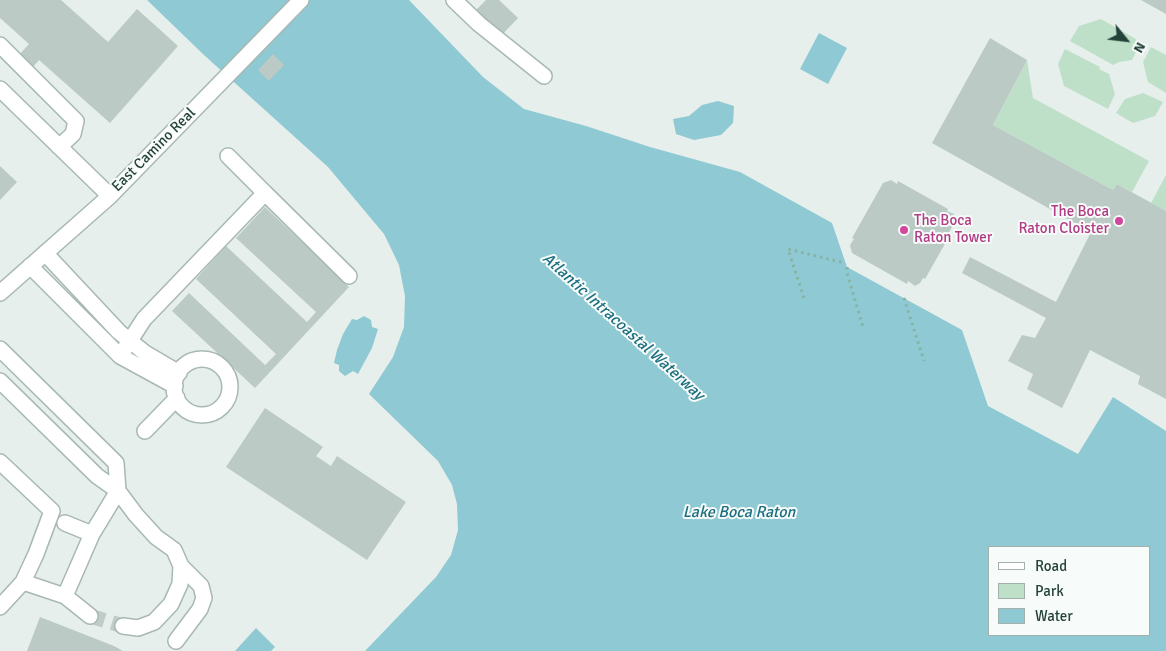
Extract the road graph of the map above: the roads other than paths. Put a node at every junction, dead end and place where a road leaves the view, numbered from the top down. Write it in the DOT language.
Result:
graph roads {
  1 [pos="301,0"];
  2 [pos="454,0"];
  3 [pos="0,45"];
  4 [pos="544,76"];
  5 [pos="0,90"];
  6 [pos="59,147"];
  7 [pos="228,156"];
  8 [pos="265,193"];
  9 [pos="110,196"];
  10 [pos="45,253"];
  11 [pos="30,266"];
  12 [pos="349,276"];
  13 [pos="0,293"];
  14 [pos="130,341"];
  15 [pos="0,348"];
  16 [pos="120,356"];
  17 [pos="21,369"];
  18 [pos="2,383"];
  19 [pos="177,386"];
  20 [pos="145,431"];
  21 [pos="0,462"];
  22 [pos="118,490"];
  23 [pos="65,523"];
  24 [pos="92,534"];
  25 [pos="181,566"];
  26 [pos="23,582"];
  27 [pos="64,596"];
  28 [pos="0,607"];
  29 [pos="90,616"];
  30 [pos="123,626"];
  31 [pos="176,641"];
  1 -- 9 [label="street, East Camino Real"];
  2 -- 4 [label="street"];
  3 -- 6 [label="street"];
  5 -- 6 [label="street"];
  6 -- 9 [label="street"];
  7 -- 8 [label="street"];
  8 -- 12 [label="street"];
  8 -- 14 [label="street"];
  9 -- 10 [label="street, East Camino Real"];
  10 -- 11 [label="street, East Camino Real"];
  10 -- 14 [label="street"];
  11 -- 13 [label="street, East Camino Real"];
  11 -- 16 [label="street"];
  14 -- 16 [label="street"];
  14 -- 19 [label="street"];
  15 -- 17 [label="street"];
  16 -- 19 [label="street"];
  17 -- 18 [label="street"];
  17 -- 22 [label="street"];
  18 -- 22 [label="street"];
  19 -- 20 [label="street"];
  21 -- 26 [label="street"];
  22 -- 24 [label="street"];
  22 -- 25 [label="street"];
  23 -- 24 [label="street"];
  24 -- 27 [label="street"];
  25 -- 30 [label="street"];
  25 -- 31 [label="street"];
  26 -- 27 [label="street"];
  26 -- 28 [label="street"];
  27 -- 29 [label="street"];
}
